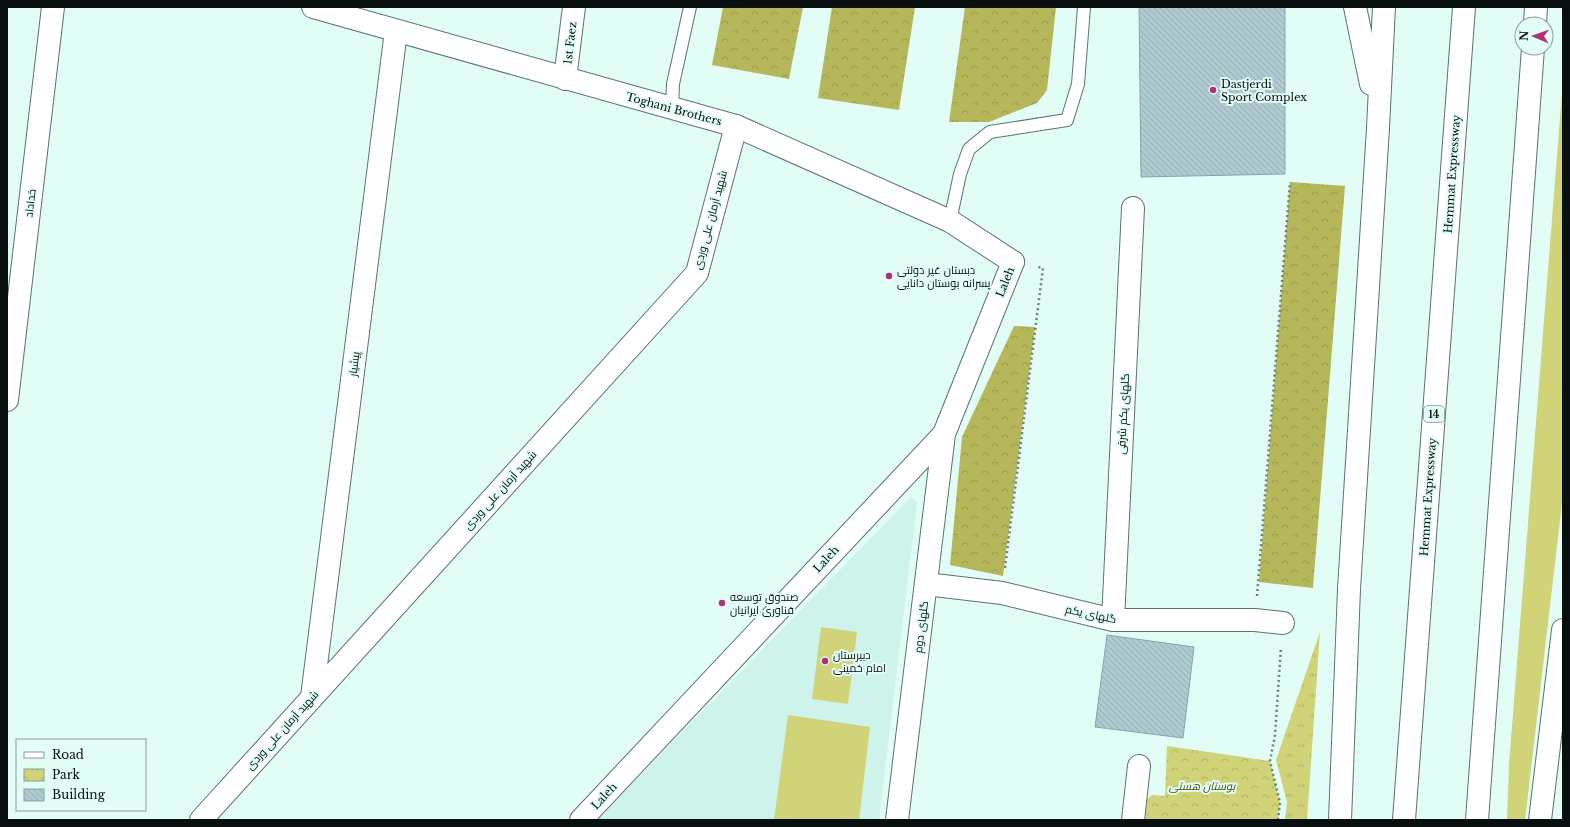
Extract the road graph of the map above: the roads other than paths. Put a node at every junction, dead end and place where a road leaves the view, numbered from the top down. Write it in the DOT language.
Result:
graph roads {
  1 [pos="53,7"];
  2 [pos="313,7"];
  3 [pos="574,7"];
  4 [pos="690,7"];
  5 [pos="1084,7"];
  6 [pos="1355,7"];
  7 [pos="1384,7"];
  8 [pos="1464,7"];
  9 [pos="356,13"];
  10 [pos="396,30"];
  11 [pos="1532,56"];
  12 [pos="565,79"];
  13 [pos="672,108"];
  14 [pos="736,126"];
  15 [pos="1378,128"];
  16 [pos="1133,208"];
  17 [pos="950,221"];
  18 [pos="1014,262"];
  19 [pos="7,400"];
  20 [pos="944,434"];
  21 [pos="926,584"];
  22 [pos="1113,620"];
  23 [pos="1283,623"];
  24 [pos="1563,630"];
  25 [pos="312,697"];
  26 [pos="1139,766"];
  27 [pos="201,820"];
  28 [pos="581,820"];
  29 [pos="897,820"];
  30 [pos="1133,820"];
  31 [pos="1340,820"];
  32 [pos="1404,820"];
  33 [pos="1477,820"];
  34 [pos="1540,820"];
  1 -- 19 [label="main road, خداداد"];
  2 -- 9 [label="main road, Toghani Brothers"];
  3 -- 12 [label="main road, 1st Faez"];
  4 -- 13 [label="lane"];
  5 -- 17 [label="lane"];
  6 -- 15 [label="main road"];
  7 -- 15 [label="main road"];
  8 -- 32 [label="main road, Hemmat Expressway / 14"];
  9 -- 10 [label="main road, Toghani Brothers"];
  10 -- 12 [label="main road, Toghani Brothers"];
  10 -- 25 [label="main road, پیشیار"];
  11 -- 33 [label="main road"];
  12 -- 13 [label="main road, Toghani Brothers"];
  13 -- 14 [label="main road, Toghani Brothers"];
  14 -- 17 [label="main road, Toghani Brothers"];
  14 -- 25 [label="main road, شهید آرمان علی وردی"];
  15 -- 31 [label="main road"];
  16 -- 22 [label="main road, گلهای یکم شرقی"];
  17 -- 18 [label="main road, Toghani Brothers"];
  18 -- 20 [label="main road, Laleh"];
  20 -- 21 [label="main road, گلهای دوم"];
  20 -- 28 [label="main road, Laleh"];
  21 -- 22 [label="main road, گلهای یکم"];
  21 -- 29 [label="main road, گلهای دوم"];
  22 -- 23 [label="main road, گلهای یکم"];
  24 -- 34 [label="main road"];
  25 -- 27 [label="main road, شهید آرمان علی وردی"];
  26 -- 30 [label="main road"];
}
